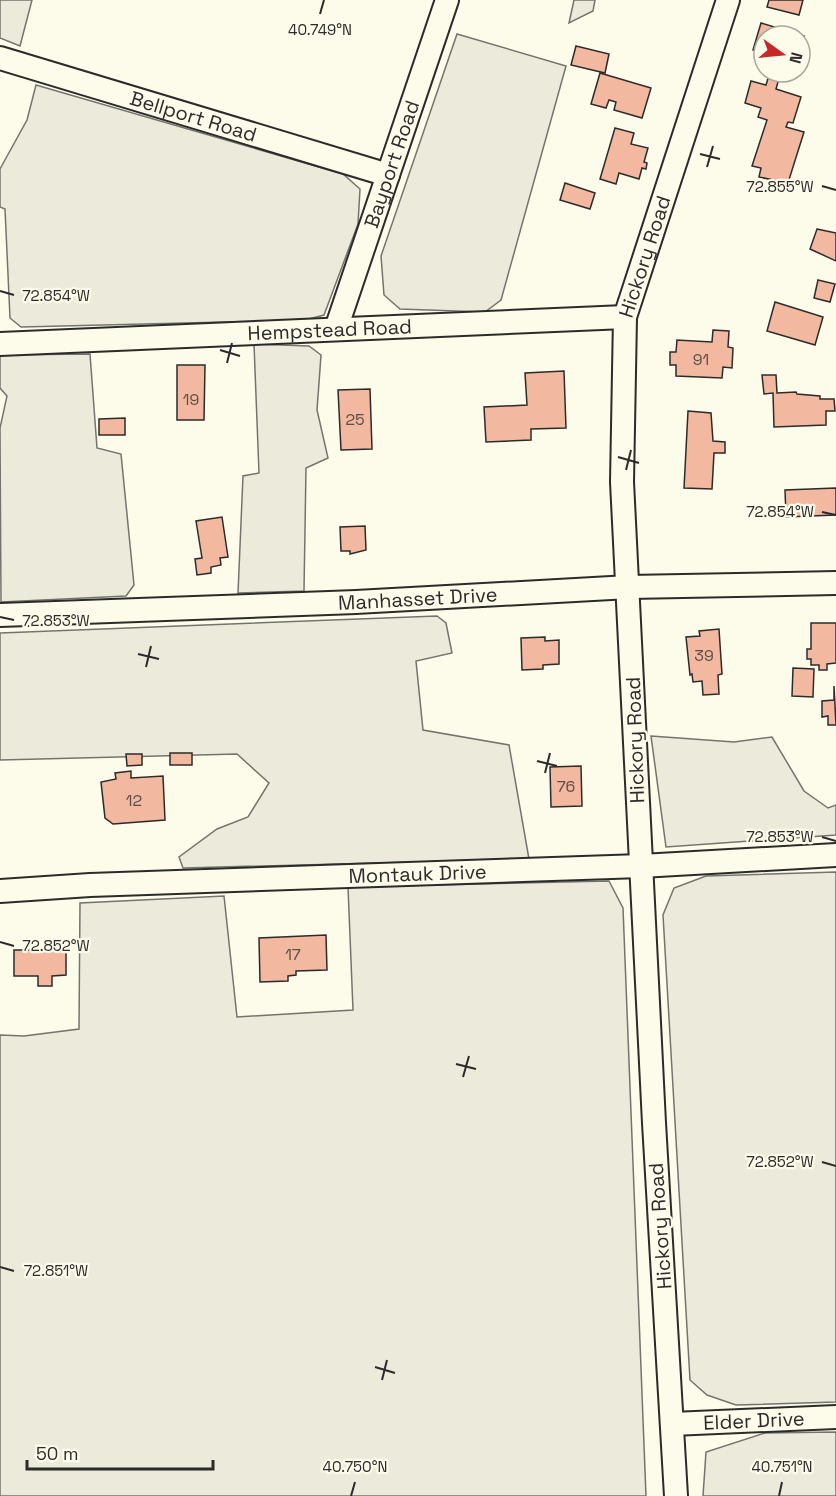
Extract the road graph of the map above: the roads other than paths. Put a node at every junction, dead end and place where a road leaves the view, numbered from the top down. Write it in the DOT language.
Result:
graph roads {
  1 [pos="447,0"];
  2 [pos="728,0"];
  3 [pos="0,58"];
  4 [pos="388,175"];
  5 [pos="625,317"];
  6 [pos="336,329"];
  7 [pos="0,344"];
  8 [pos="836,583"];
  9 [pos="629,587"];
  10 [pos="0,615"];
  11 [pos="836,855"];
  12 [pos="641,866"];
  13 [pos="0,891"];
  14 [pos="836,1418"];
  15 [pos="672,1424"];
  16 [pos="676,1496"];
  1 -- 4 [label="street, Bayport Road"];
  2 -- 5 [label="street, Hickory Road"];
  3 -- 4 [label="street, Bellport Road"];
  4 -- 6 [label="street, Bayport Road"];
  5 -- 6 [label="street, Hempstead Road"];
  5 -- 9 [label="street, Hickory Road"];
  6 -- 7 [label="street, Hempstead Road"];
  8 -- 9 [label="street, Manhasset Drive"];
  9 -- 10 [label="street, Manhasset Drive"];
  9 -- 12 [label="street, Hickory Road"];
  11 -- 12 [label="street, Montauk Drive"];
  12 -- 13 [label="street, Montauk Drive"];
  12 -- 15 [label="street, Hickory Road"];
  14 -- 15 [label="street, Elder Drive"];
  15 -- 16 [label="street, Hickory Road"];
}
